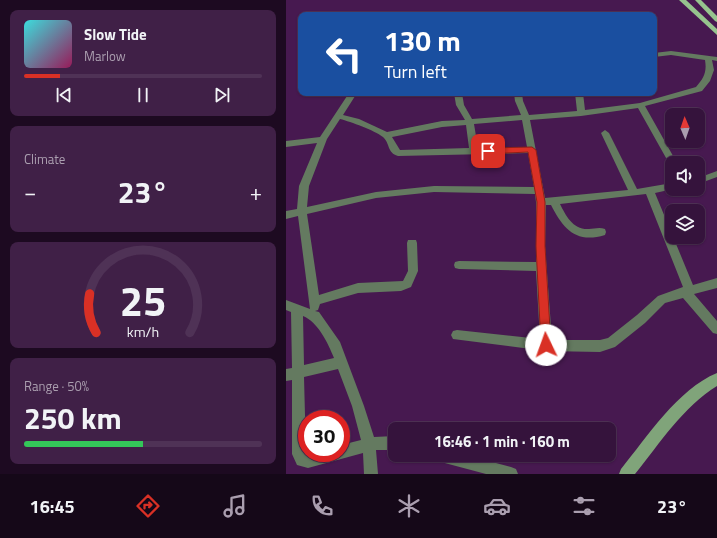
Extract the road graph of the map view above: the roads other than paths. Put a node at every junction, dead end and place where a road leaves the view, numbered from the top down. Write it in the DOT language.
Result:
graph roads {
  1 [pos="682,0"];
  2 [pos="698,0"];
  3 [pos="717,20"];
  4 [pos="717,33"];
  5 [pos="657,54"];
  6 [pos="708,58"];
  7 [pos="717,58"];
  8 [pos="713,70"];
  9 [pos="351,96"];
  10 [pos="458,96"];
  11 [pos="518,96"];
  12 [pos="579,96"];
  13 [pos="640,105"];
  14 [pos="581,113"];
  15 [pos="337,116"];
  16 [pos="526,118"];
  17 [pos="470,122"];
  18 [pos="605,134"];
  19 [pos="386,135"];
  20 [pos="323,139"];
  21 [pos="286,144"];
  22 [pos="532,150"];
  23 [pos="474,151"];
  24 [pos="669,156"];
  25 [pos="716,177"];
  26 [pos="705,179"];
  27 [pos="665,187"];
  28 [pos="649,190"];
  29 [pos="539,191"];
  30 [pos="634,193"];
  31 [pos="554,201"];
  32 [pos="541,202"];
  33 [pos="302,212"];
  34 [pos="286,215"];
  35 [pos="601,232"];
  36 [pos="412,244"];
  37 [pos="459,265"];
  38 [pos="542,267"];
  39 [pos="717,283"];
  40 [pos="687,290"];
  41 [pos="314,301"];
  42 [pos="292,306"];
  43 [pos="315,316"];
  44 [pos="717,330"];
  45 [pos="457,335"];
  46 [pos="546,345"];
  47 [pos="341,362"];
  48 [pos="292,374"];
  49 [pos="717,379"];
  50 [pos="298,443"];
  51 [pos="388,443"];
  52 [pos="369,445"];
  53 [pos="350,450"];
  54 [pos="467,462"];
  55 [pos="371,474"];
  56 [pos="511,474"];
  57 [pos="626,474"];
  1 -- 4 [label="main road"];
  2 -- 3 [label="main road"];
  5 -- 6 [label="street"];
  6 -- 7 [label="street"];
  6 -- 8 [label="street"];
  8 -- 13 [label="street"];
  9 -- 15 [label="street"];
  10 -- 17 [label="street"];
  11 -- 16 [label="street"];
  12 -- 14 [label="street"];
  13 -- 14 [label="street"];
  13 -- 24 [label="street"];
  14 -- 16 [label="street"];
  15 -- 19 [label="street"];
  15 -- 20 [label="street"];
  16 -- 17 [label="street"];
  16 -- 22 [label="street"];
  17 -- 19 [label="street"];
  17 -- 23 [label="street"];
  18 -- 30 [label="street"];
  19 -- 23 [label="street"];
  20 -- 21 [label="street"];
  20 -- 33 [label="street"];
  22 -- 23 [label="street"];
  22 -- 29 [label="street"];
  25 -- 26 [label="street"];
  27 -- 28 [label="street"];
  28 -- 30 [label="street"];
  28 -- 40 [label="street"];
  29 -- 32 [label="street"];
  29 -- 33 [label="street"];
  30 -- 31 [label="street"];
  31 -- 32 [label="street"];
  31 -- 35 [label="street"];
  32 -- 38 [label="street"];
  33 -- 34 [label="street"];
  33 -- 41 [label="street"];
  36 -- 41 [label="street"];
  37 -- 38 [label="street"];
  38 -- 46 [label="street"];
  39 -- 40 [label="street"];
  40 -- 44 [label="street"];
  40 -- 46 [label="street"];
  41 -- 43 [label="street"];
  42 -- 43 [label="street"];
  42 -- 48 [label="street"];
  43 -- 47 [label="street"];
  45 -- 46 [label="street"];
  47 -- 48 [label="street"];
  47 -- 52 [label="street"];
  48 -- 50 [label="street"];
  49 -- 57 [label="street"];
  51 -- 52 [label="street"];
  52 -- 53 [label="street"];
  52 -- 55 [label="street"];
  54 -- 56 [label="street"];
}
